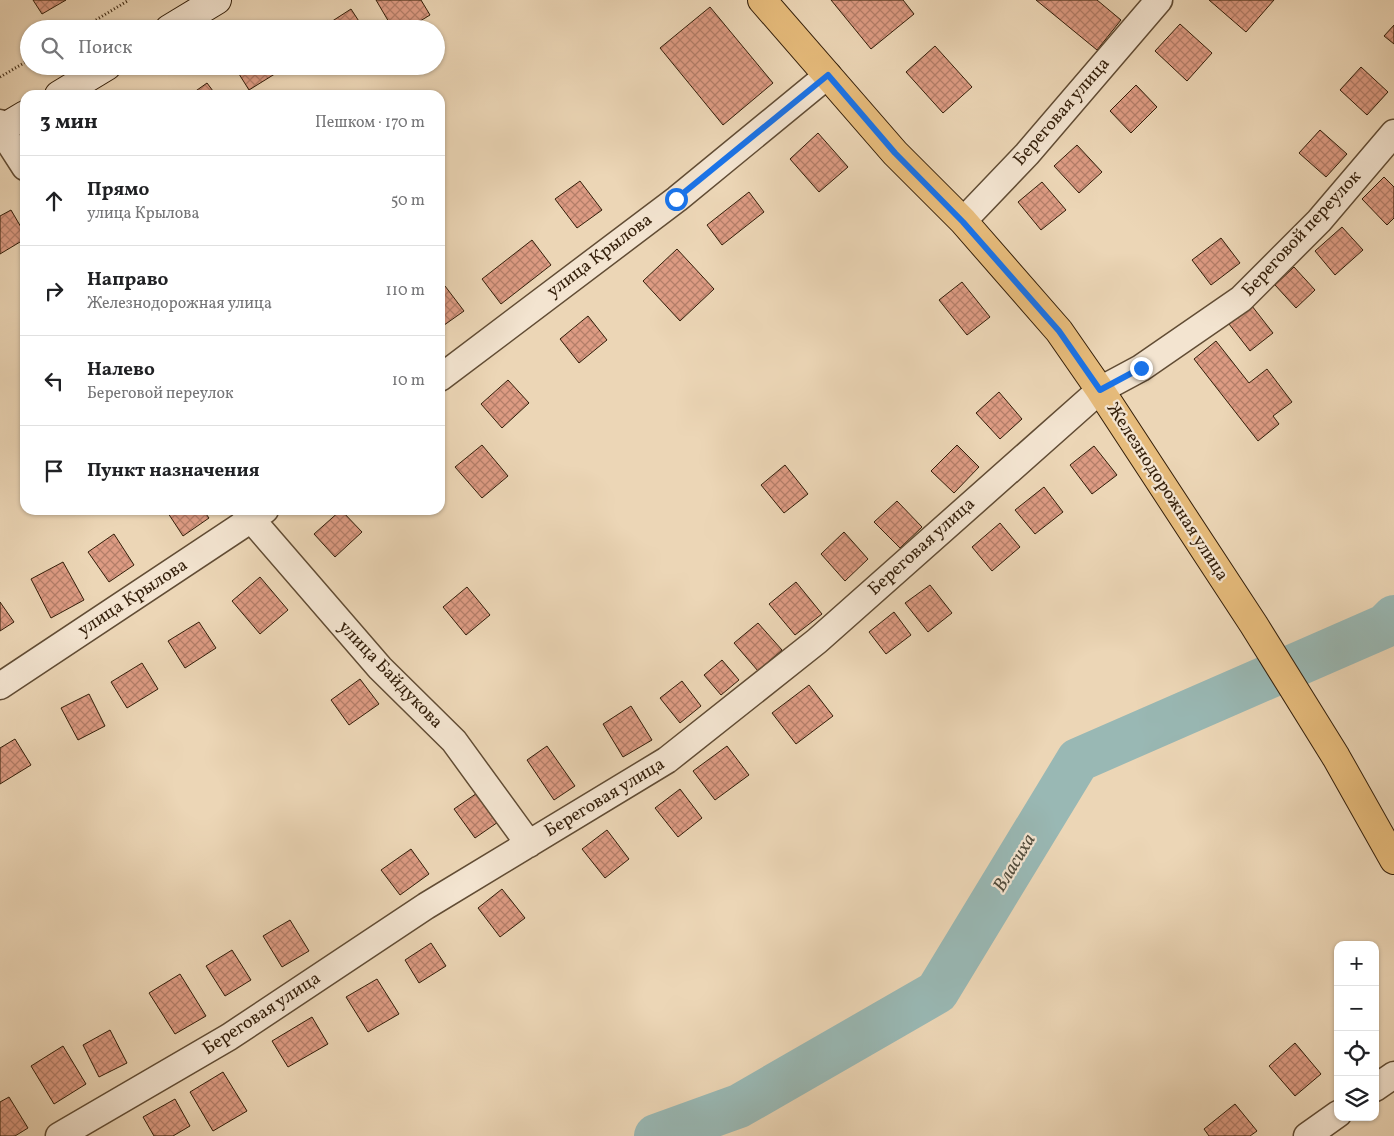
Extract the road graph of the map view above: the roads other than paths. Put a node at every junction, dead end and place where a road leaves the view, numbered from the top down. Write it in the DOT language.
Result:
graph roads {
  1 [pos="217,0"];
  2 [pos="762,0"];
  3 [pos="1159,0"];
  4 [pos="184,20"];
  5 [pos="92,75"];
  6 [pos="828,75"];
  7 [pos="67,90"];
  8 [pos="20,118"];
  9 [pos="0,128"];
  10 [pos="1394,133"];
  11 [pos="20,159"];
  12 [pos="963,222"];
  13 [pos="445,374"];
  14 [pos="1100,390"];
  15 [pos="251,515"];
  16 [pos="256,515"];
  17 [pos="0,686"];
  18 [pos="530,844"];
  19 [pos="1394,860"];
  20 [pos="1394,1075"];
  21 [pos="1379,1085"];
  22 [pos="1334,1117"];
  23 [pos="59,1136"];
  24 [pos="1307,1136"];
  1 -- 4 [label="street"];
  2 -- 6 [label="main road, Железнодорожная улица"];
  3 -- 12 [label="street, Береговая улица"];
  5 -- 7 [label="street"];
  6 -- 12 [label="main road, Железнодорожная улица"];
  6 -- 13 [label="street, улица Крылова"];
  8 -- 9 [label="street"];
  9 -- 11 [label="street"];
  10 -- 14 [label="street, Береговой переулок"];
  12 -- 14 [label="main road, Железнодорожная улица"];
  14 -- 18 [label="street, Береговая улица"];
  14 -- 19 [label="main road, Железнодорожная улица"];
  15 -- 17 [label="street, улица Крылова"];
  16 -- 18 [label="street, улица Байдукова"];
  18 -- 23 [label="street, Береговая улица"];
  20 -- 21 [label="street"];
  22 -- 24 [label="street"];
}
